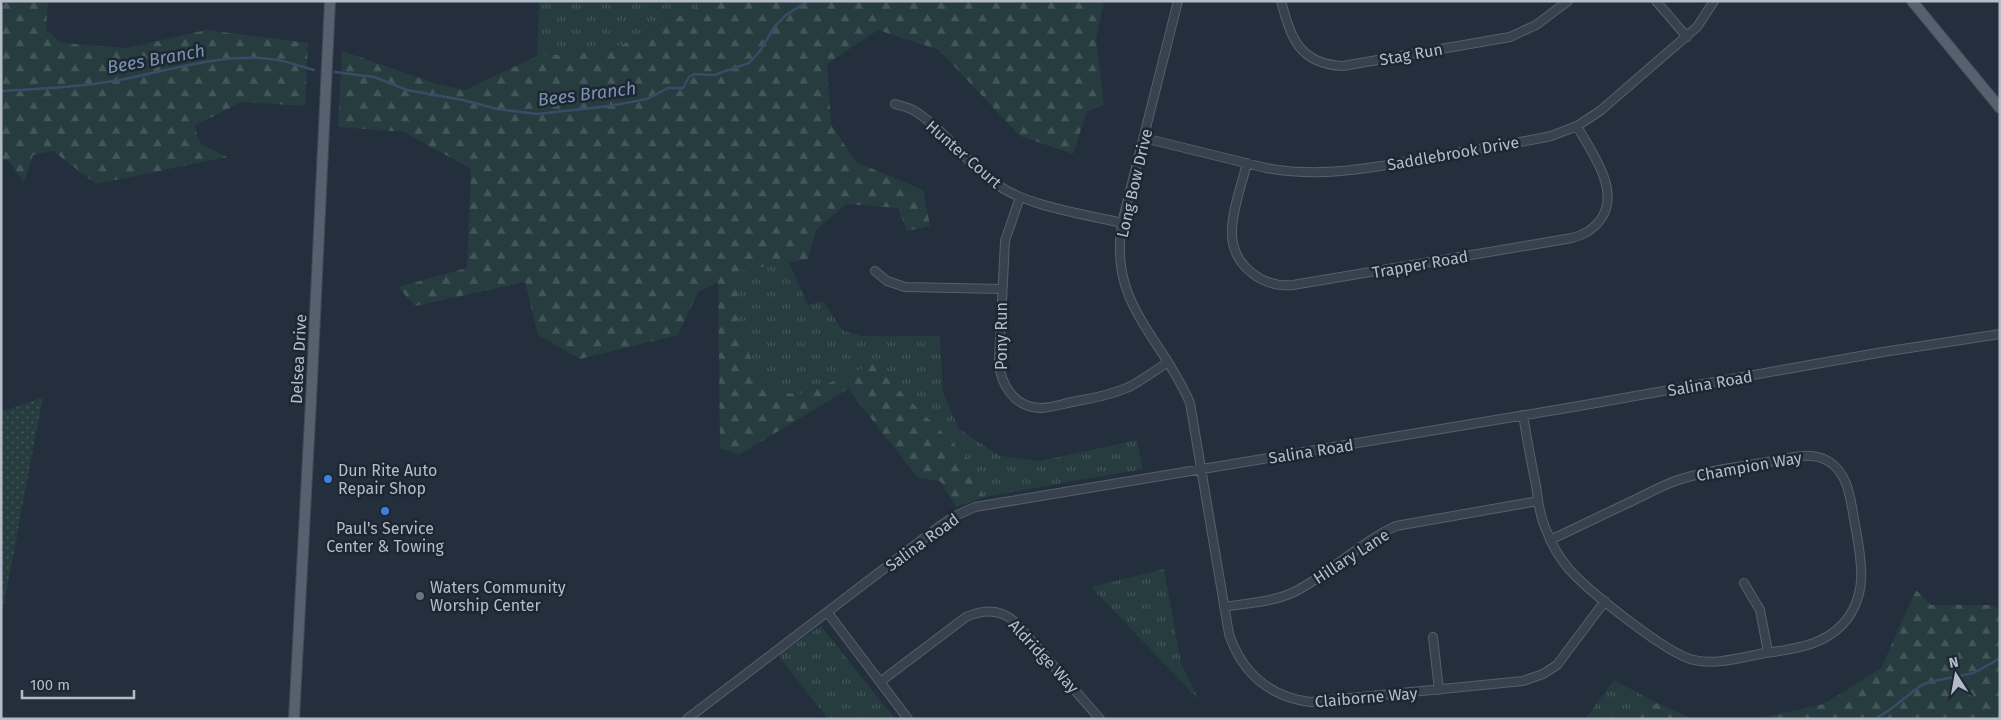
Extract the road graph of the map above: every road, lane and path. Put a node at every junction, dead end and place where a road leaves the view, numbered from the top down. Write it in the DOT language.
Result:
graph roads {
  1 [pos="330,1"];
  2 [pos="1178,1"];
  3 [pos="1281,1"];
  4 [pos="1568,1"];
  5 [pos="1656,1"];
  6 [pos="1714,1"];
  7 [pos="1912,1"];
  8 [pos="1687,37"];
  9 [pos="895,104"];
  10 [pos="2000,108"];
  11 [pos="1577,126"];
  12 [pos="1144,138"];
  13 [pos="1247,163"];
  14 [pos="1020,197"];
  15 [pos="1122,223"];
  16 [pos="875,271"];
  17 [pos="1002,290"];
  18 [pos="2000,334"];
  19 [pos="1168,362"];
  20 [pos="1523,415"];
  21 [pos="1201,469"];
  22 [pos="1538,501"];
  23 [pos="1550,540"];
  24 [pos="1744,583"];
  25 [pos="1605,601"];
  26 [pos="1224,607"];
  27 [pos="828,613"];
  28 [pos="1433,637"];
  29 [pos="1768,652"];
  30 [pos="880,682"];
  31 [pos="1439,690"];
  32 [pos="294,719"];
  33 [pos="687,719"];
  34 [pos="908,719"];
  35 [pos="1100,719"];
  1 -- 32 [label="main road, Delsea Drive"];
  2 -- 12 [label="street, Long Bow Drive"];
  3 -- 4 [label="street, Stag Run"];
  5 -- 8 [label="street"];
  6 -- 8 [label="street, Saddlebrook Drive"];
  7 -- 10 [label="main road"];
  8 -- 11 [label="street, Saddlebrook Drive"];
  9 -- 14 [label="street, Hunter Court"];
  11 -- 13 [label="street, Saddlebrook Drive"];
  11 -- 13 [label="street, Trapper Road"];
  12 -- 13 [label="street, Saddlebrook Drive"];
  12 -- 15 [label="street, Long Bow Drive"];
  14 -- 15 [label="street, Hunter Court"];
  14 -- 17 [label="street, Pony Run"];
  15 -- 19 [label="street, Long Bow Drive"];
  16 -- 17 [label="street"];
  17 -- 19 [label="street, Pony Run"];
  18 -- 20 [label="street, Salina Road"];
  19 -- 21 [label="street, Long Bow Drive"];
  20 -- 21 [label="street, Salina Road"];
  20 -- 22 [label="street, Champion Way"];
  21 -- 26 [label="street, Claiborne Way"];
  21 -- 27 [label="street, Salina Road"];
  22 -- 23 [label="street, Champion Way"];
  22 -- 26 [label="street, Hillary Lane"];
  23 -- 25 [label="street, Champion Way"];
  23 -- 29 [label="street, Champion Way"];
  24 -- 29 [label="street"];
  25 -- 29 [label="street, Champion Way"];
  25 -- 31 [label="street, Claiborne Way"];
  26 -- 31 [label="street, Claiborne Way"];
  27 -- 30 [label="street"];
  27 -- 33 [label="street, Salina Road"];
  28 -- 31 [label="street"];
  30 -- 34 [label="street"];
  30 -- 35 [label="street, Aldridge Way"];
}
